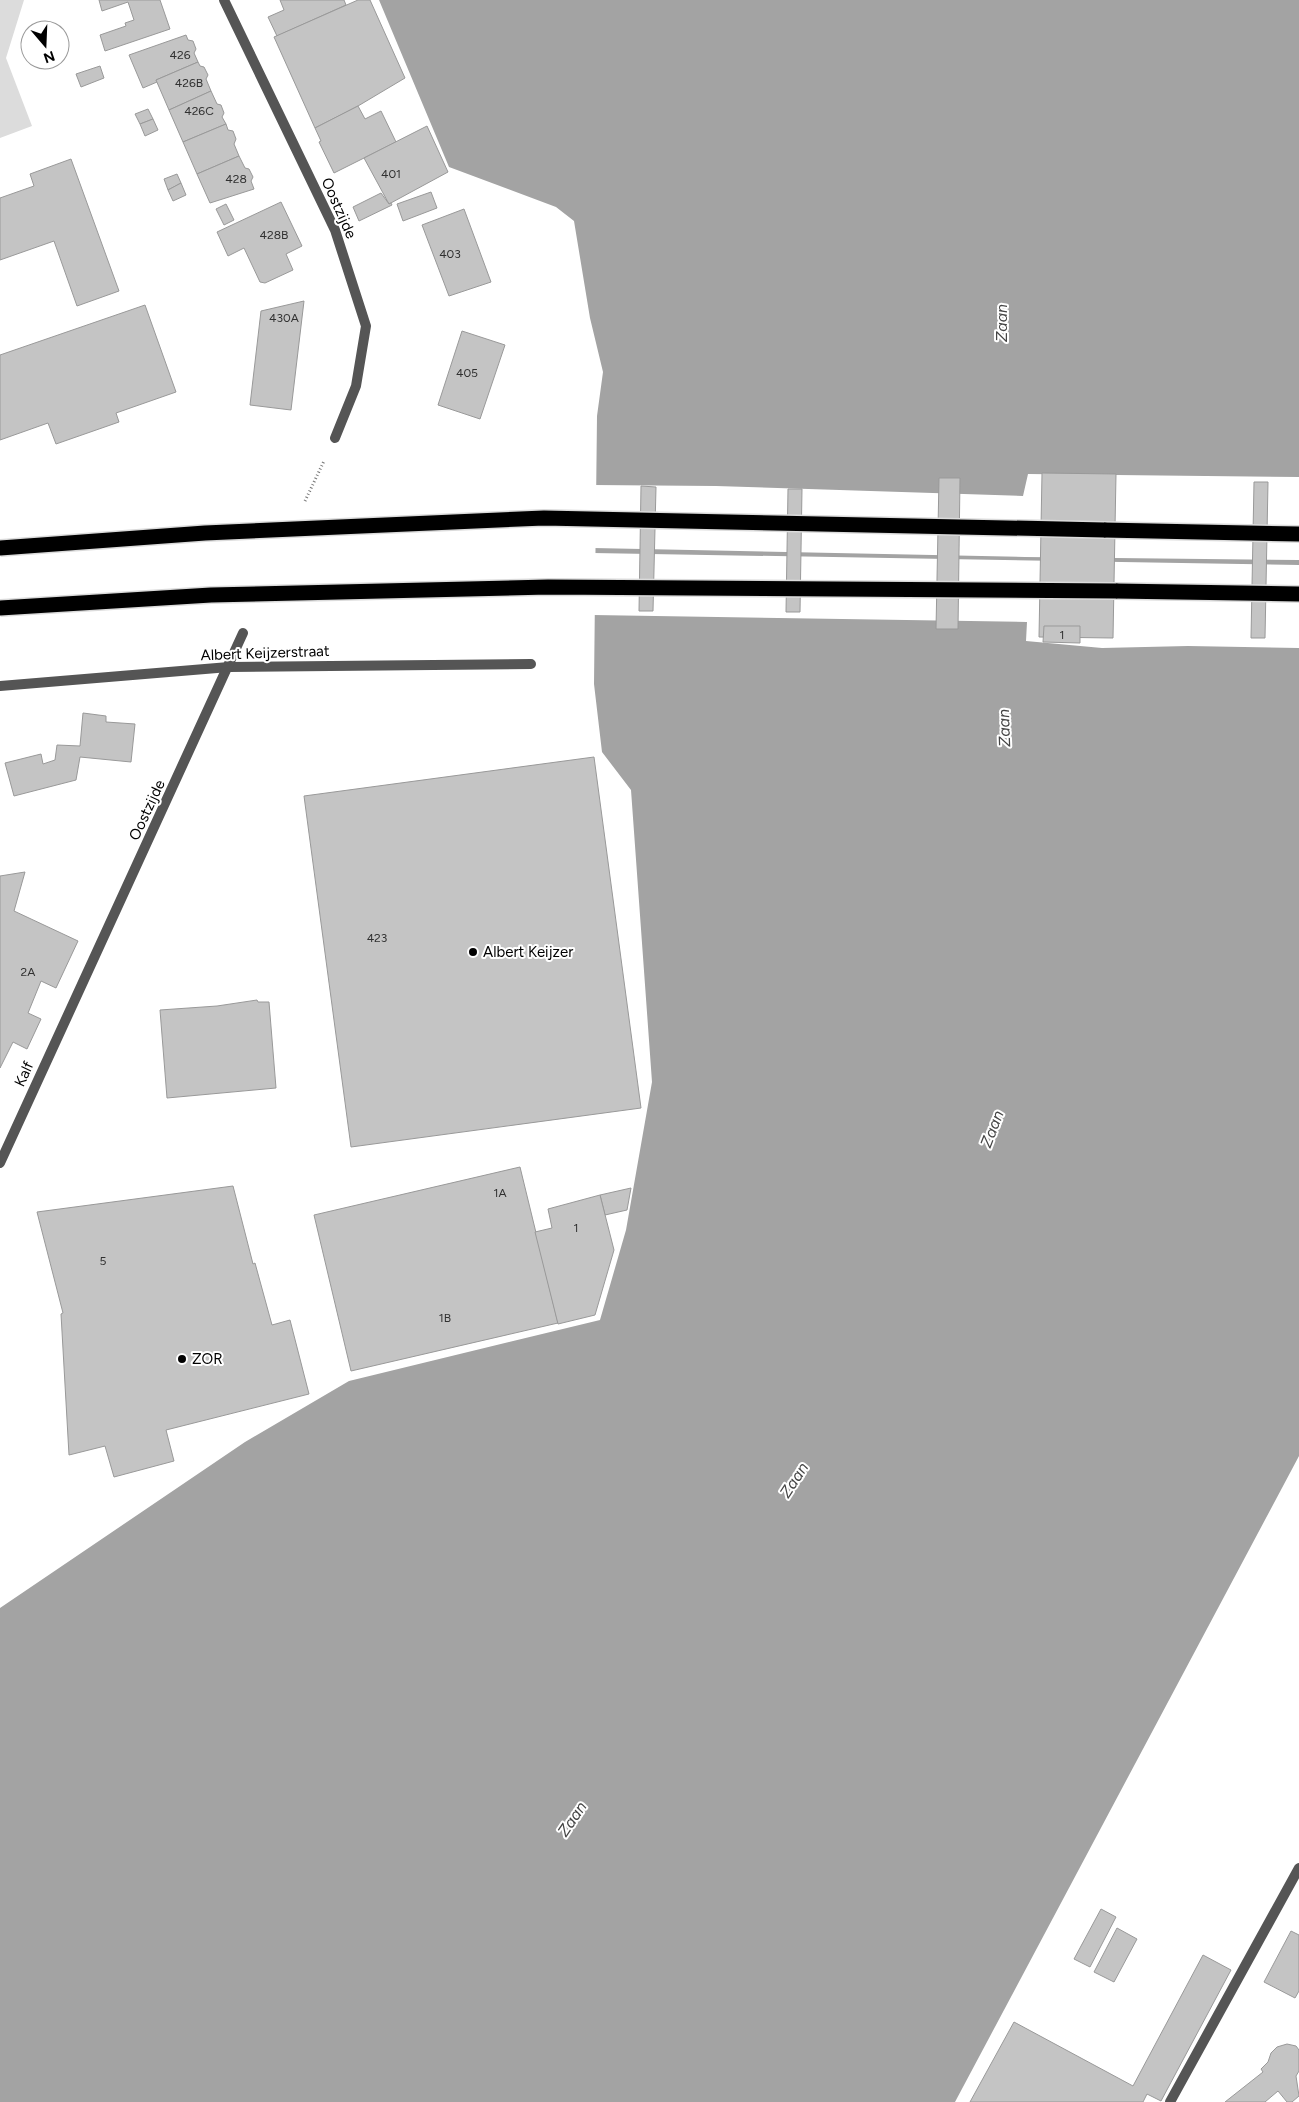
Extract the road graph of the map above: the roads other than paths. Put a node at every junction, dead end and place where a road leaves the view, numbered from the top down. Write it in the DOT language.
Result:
graph roads {
  1 [pos="224,0"];
  2 [pos="335,438"];
  3 [pos="1299,534"];
  4 [pos="0,548"];
  5 [pos="1299,594"];
  6 [pos="0,608"];
  7 [pos="243,633"];
  8 [pos="531,664"];
  9 [pos="229,667"];
  10 [pos="0,686"];
  11 [pos="76,998"];
  12 [pos="0,1163"];
  13 [pos="1299,1868"];
  14 [pos="1170,2102"];
  1 -- 2 [label="street, Oostzijde"];
  3 -- 4 [label="highway, bridge"];
  5 -- 6 [label="highway, bridge"];
  7 -- 9 [label="street, Oostzijde"];
  8 -- 9 [label="street, Albert Keijzerstraat"];
  9 -- 10 [label="street, Albert Keijzerstraat"];
  9 -- 11 [label="street, Oostzijde"];
  11 -- 12 [label="street, Kalf"];
  13 -- 14 [label="street"];
}
